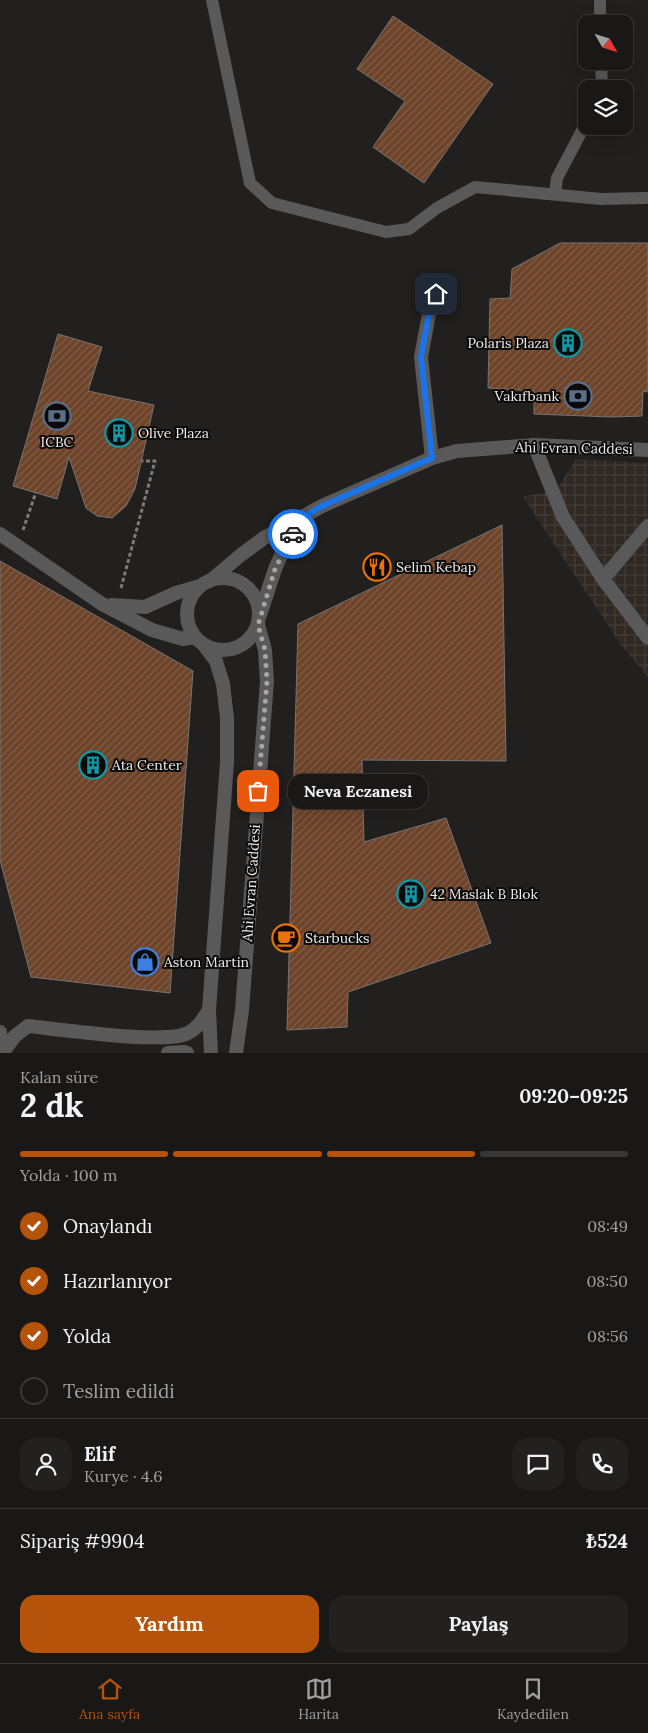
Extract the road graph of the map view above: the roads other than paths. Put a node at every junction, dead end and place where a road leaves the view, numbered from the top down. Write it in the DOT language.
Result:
graph roads {
  1 [pos="212,0"];
  2 [pos="600,0"];
  3 [pos="600,15"];
  4 [pos="580,135"];
  5 [pos="556,194"];
  6 [pos="648,198"];
  7 [pos="436,294"];
  8 [pos="534,445"];
  9 [pos="648,450"];
  10 [pos="432,458"];
  11 [pos="304,517"];
  12 [pos="648,526"];
  13 [pos="0,534"];
  14 [pos="602,579"];
  15 [pos="205,584"];
  16 [pos="109,605"];
  17 [pos="259,621"];
  18 [pos="648,638"];
  19 [pos="199,641"];
  20 [pos="209,1010"];
  21 [pos="0,1032"];
  22 [pos="3,1052"];
  23 [pos="168,1053"];
  24 [pos="186,1053"];
  25 [pos="211,1053"];
  26 [pos="236,1053"];
  1 -- 5 [label="lane"];
  2 -- 3 [label="lane"];
  4 -- 5 [label="lane"];
  5 -- 6 [label="lane"];
  7 -- 10 [label="street"];
  8 -- 9 [label="street, Ahi Evran Caddesi"];
  8 -- 10 [label="street, Ahi Evran Caddesi"];
  8 -- 14 [label="street"];
  10 -- 11 [label="street, Ahi Evran Caddesi"];
  11 -- 15 [label="street, Ahi Evran Caddesi"];
  11 -- 17 [label="street, Ahi Evran Caddesi"];
  12 -- 14 [label="street"];
  13 -- 16 [label="street"];
  14 -- 18 [label="street"];
  15 -- 16 [label="street"];
  15 -- 17 [label="street"];
  15 -- 19 [label="street"];
  16 -- 19 [label="street"];
  17 -- 19 [label="street"];
  17 -- 26 [label="street, Ahi Evran Caddesi"];
  19 -- 20 [label="street"];
  20 -- 22 [label="street"];
  20 -- 25 [label="street"];
  21 -- 22 [label="street"];
  23 -- 24 [label="street"];
}
